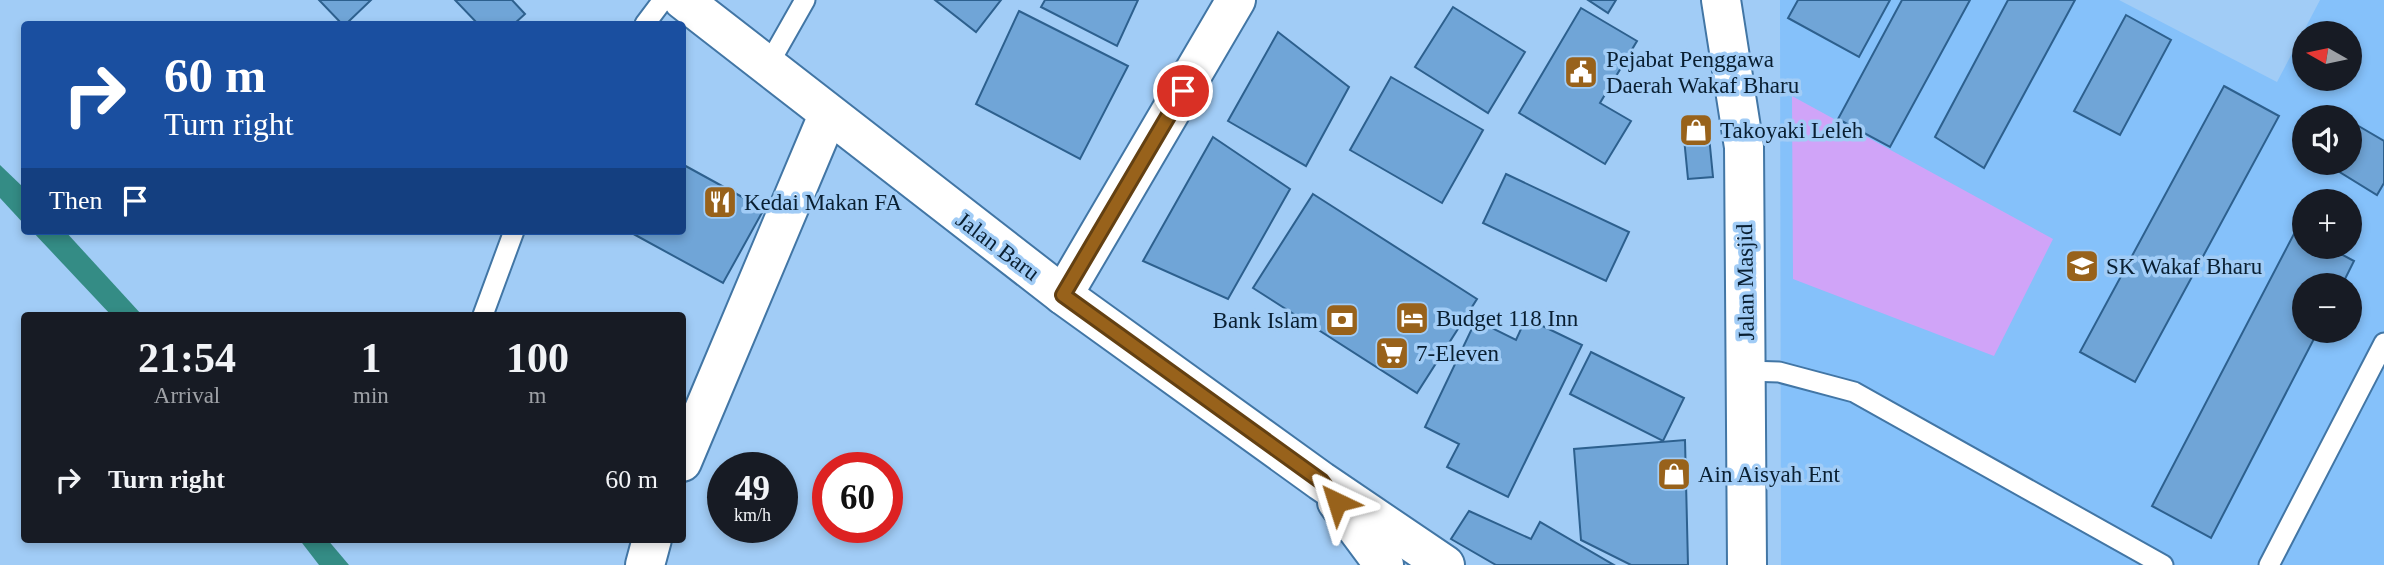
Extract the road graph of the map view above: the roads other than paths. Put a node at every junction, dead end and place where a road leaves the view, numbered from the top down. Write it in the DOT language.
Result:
graph roads {
  1 [pos="663,0"];
  2 [pos="683,0"];
  3 [pos="805,0"];
  4 [pos="1236,0"];
  5 [pos="1721,0"];
  6 [pos="647,21"];
  7 [pos="767,67"];
  8 [pos="828,115"];
  9 [pos="513,235"];
  10 [pos="1063,295"];
  11 [pos="484,312"];
  12 [pos="2384,343"];
  13 [pos="1747,371"];
  14 [pos="686,452"];
  15 [pos="1321,481"];
  16 [pos="651,543"];
  17 [pos="645,565"];
  18 [pos="1384,565"];
  19 [pos="1445,565"];
  20 [pos="1747,565"];
  21 [pos="2163,565"];
  22 [pos="2269,565"];
  1 -- 6 [label="lane"];
  2 -- 7 [label="street, Jalan Baru"];
  3 -- 7 [label="lane"];
  4 -- 10 [label="street"];
  5 -- 13 [label="street, Jalan Masjid"];
  7 -- 8 [label="street, Jalan Baru"];
  8 -- 10 [label="street, Jalan Baru"];
  8 -- 14 [label="street"];
  9 -- 11 [label="lane"];
  10 -- 15 [label="street, Jalan Baru"];
  12 -- 22 [label="lane"];
  13 -- 20 [label="street, Jalan Masjid"];
  13 -- 21 [label="lane"];
  15 -- 18 [label="street, Jalan Baru"];
  15 -- 19 [label="street, Jalan Baru"];
  16 -- 17 [label="street"];
}
